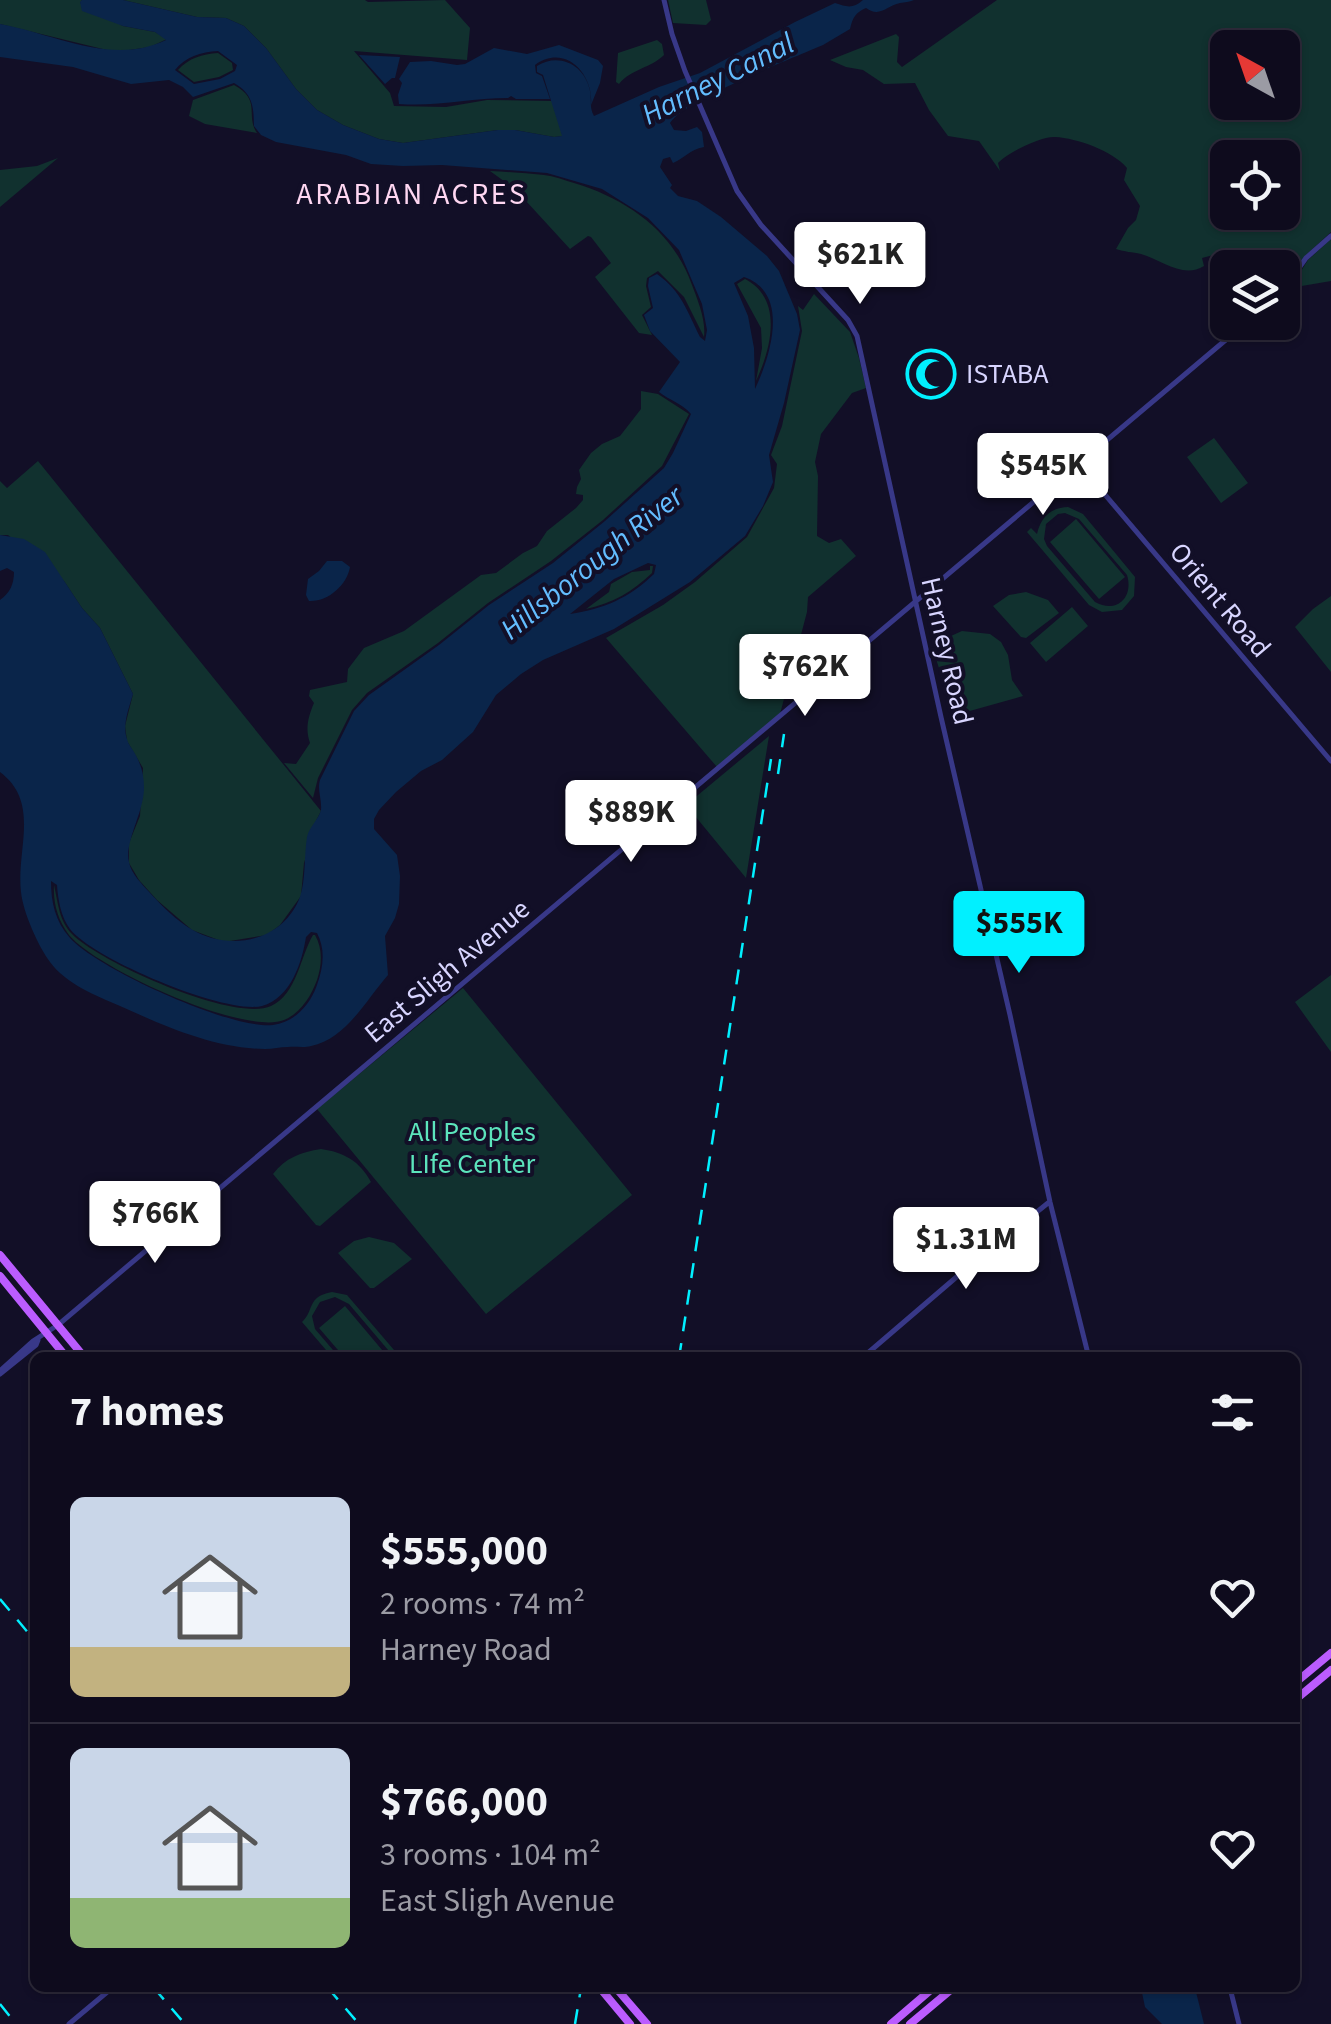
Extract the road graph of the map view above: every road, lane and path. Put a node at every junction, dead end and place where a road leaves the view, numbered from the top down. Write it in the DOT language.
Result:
graph roads {
  1 [pos="664,0"];
  2 [pos="1331,236"];
  3 [pos="1300,266"];
  4 [pos="1226,340"];
  5 [pos="1079,464"];
  6 [pos="916,603"];
  7 [pos="1331,761"];
  8 [pos="1050,1202"];
  9 [pos="0,1254"];
  10 [pos="0,1276"];
  11 [pos="58,1325"];
  12 [pos="43,1336"];
  13 [pos="61,1352"];
  14 [pos="80,1352"];
  15 [pos="869,1352"];
  16 [pos="1088,1352"];
  17 [pos="0,1372"];
  18 [pos="1331,1653"];
  19 [pos="1331,1670"];
  20 [pos="1300,1679"];
  21 [pos="1300,1696"];
  22 [pos="107,1992"];
  23 [pos="603,1992"];
  24 [pos="619,1992"];
  25 [pos="929,1992"];
  26 [pos="949,1992"];
  27 [pos="1231,1992"];
  28 [pos="70,2024"];
  29 [pos="630,2024"];
  30 [pos="646,2024"];
  31 [pos="890,2024"];
  32 [pos="910,2024"];
  33 [pos="1239,2024"];
  1 -- 6 [label="street, Harney Road"];
  2 -- 3 [label="street"];
  4 -- 5 [label="street, East Sligh Avenue"];
  5 -- 6 [label="street, East Sligh Avenue"];
  5 -- 7 [label="street, Orient Road"];
  6 -- 8 [label="street, Harney Road"];
  6 -- 11 [label="street, East Sligh Avenue"];
  8 -- 15 [label="street"];
  8 -- 16 [label="street, Harney Road"];
  9 -- 11 [label="main road"];
  10 -- 12 [label="main road"];
  11 -- 12 [label="street, East Sligh Avenue"];
  11 -- 14 [label="main road"];
  12 -- 13 [label="main road"];
  12 -- 17 [label="street, East Sligh Avenue"];
  18 -- 20 [label="main road"];
  19 -- 21 [label="main road"];
  22 -- 28 [label="street"];
  23 -- 29 [label="main road"];
  24 -- 30 [label="main road"];
  25 -- 31 [label="main road"];
  26 -- 32 [label="main road"];
  27 -- 33 [label="street"];
}
